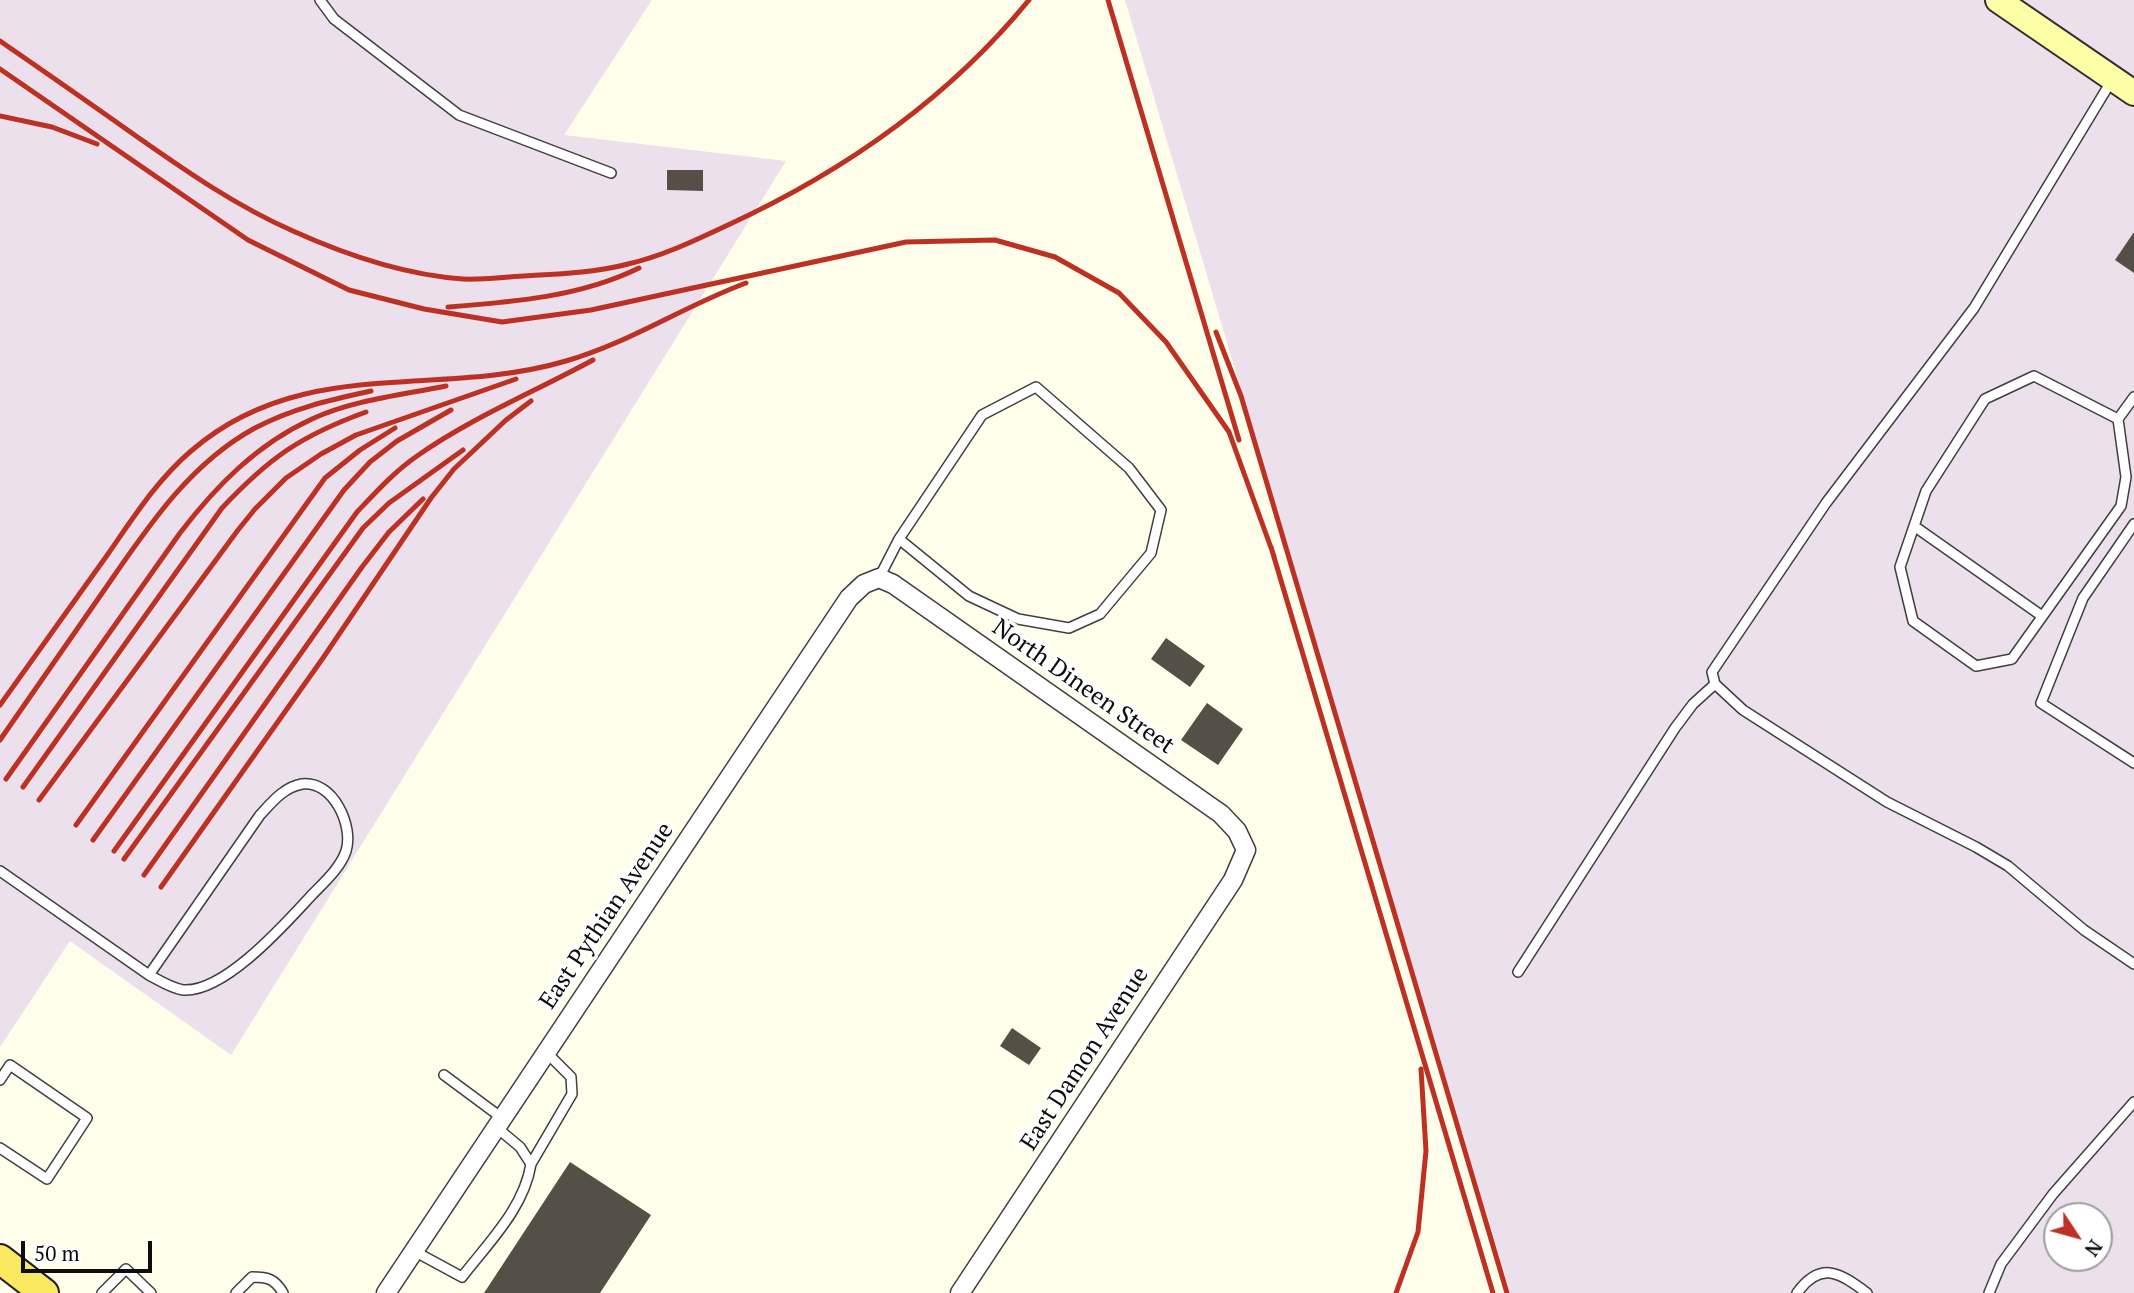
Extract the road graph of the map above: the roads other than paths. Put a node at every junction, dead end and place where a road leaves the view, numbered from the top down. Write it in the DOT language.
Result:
graph roads {
  1 [pos="320,0"];
  2 [pos="1998,0"];
  3 [pos="2112,78"];
  4 [pos="2134,93"];
  5 [pos="611,173"];
  6 [pos="2134,397"];
  7 [pos="2118,419"];
  8 [pos="2134,524"];
  9 [pos="1914,526"];
  10 [pos="899,539"];
  11 [pos="879,578"];
  12 [pos="2042,616"];
  13 [pos="1715,684"];
  14 [pos="2134,763"];
  15 [pos="1246,850"];
  16 [pos="0,871"];
  17 [pos="2134,964"];
  18 [pos="1518,972"];
  19 [pos="149,975"];
  20 [pos="546,1052"];
  21 [pos="444,1075"];
  22 [pos="0,1080"];
  23 [pos="2134,1102"];
  24 [pos="499,1122"];
  25 [pos="0,1148"];
  26 [pos="531,1164"];
  27 [pos="414,1251"];
  28 [pos="0,1259"];
  29 [pos="44,1293"];
  30 [pos="102,1293"];
  31 [pos="151,1293"];
  32 [pos="236,1293"];
  33 [pos="283,1293"];
  34 [pos="386,1293"];
  35 [pos="960,1293"];
  36 [pos="1797,1293"];
  37 [pos="1867,1293"];
  38 [pos="1989,1293"];
  1 -- 5 [label="lane"];
  2 -- 3 [label="street"];
  3 -- 4 [label="street"];
  3 -- 13 [label="lane"];
  6 -- 7 [label="lane"];
  7 -- 9 [label="lane"];
  7 -- 12 [label="lane"];
  8 -- 14 [label="lane"];
  9 -- 12 [label="lane"];
  9 -- 12 [label="lane"];
  10 -- 10 [label="lane"];
  10 -- 11 [label="lane"];
  11 -- 15 [label="street, North Dineen Street"];
  11 -- 20 [label="street, East Pythian Avenue"];
  13 -- 17 [label="lane"];
  13 -- 18 [label="lane"];
  15 -- 35 [label="street, East Damon Avenue"];
  16 -- 19 [label="lane"];
  19 -- 19 [label="lane"];
  20 -- 24 [label="street, East Pythian Avenue"];
  20 -- 26 [label="lane"];
  21 -- 24 [label="lane"];
  22 -- 25 [label="lane"];
  23 -- 38 [label="lane"];
  24 -- 26 [label="lane"];
  24 -- 27 [label="street, East Pythian Avenue"];
  26 -- 27 [label="lane"];
  27 -- 34 [label="street, East Pythian Avenue"];
  28 -- 29 [label="main road"];
  30 -- 31 [label="lane"];
  32 -- 33 [label="lane"];
  36 -- 37 [label="lane"];
}
